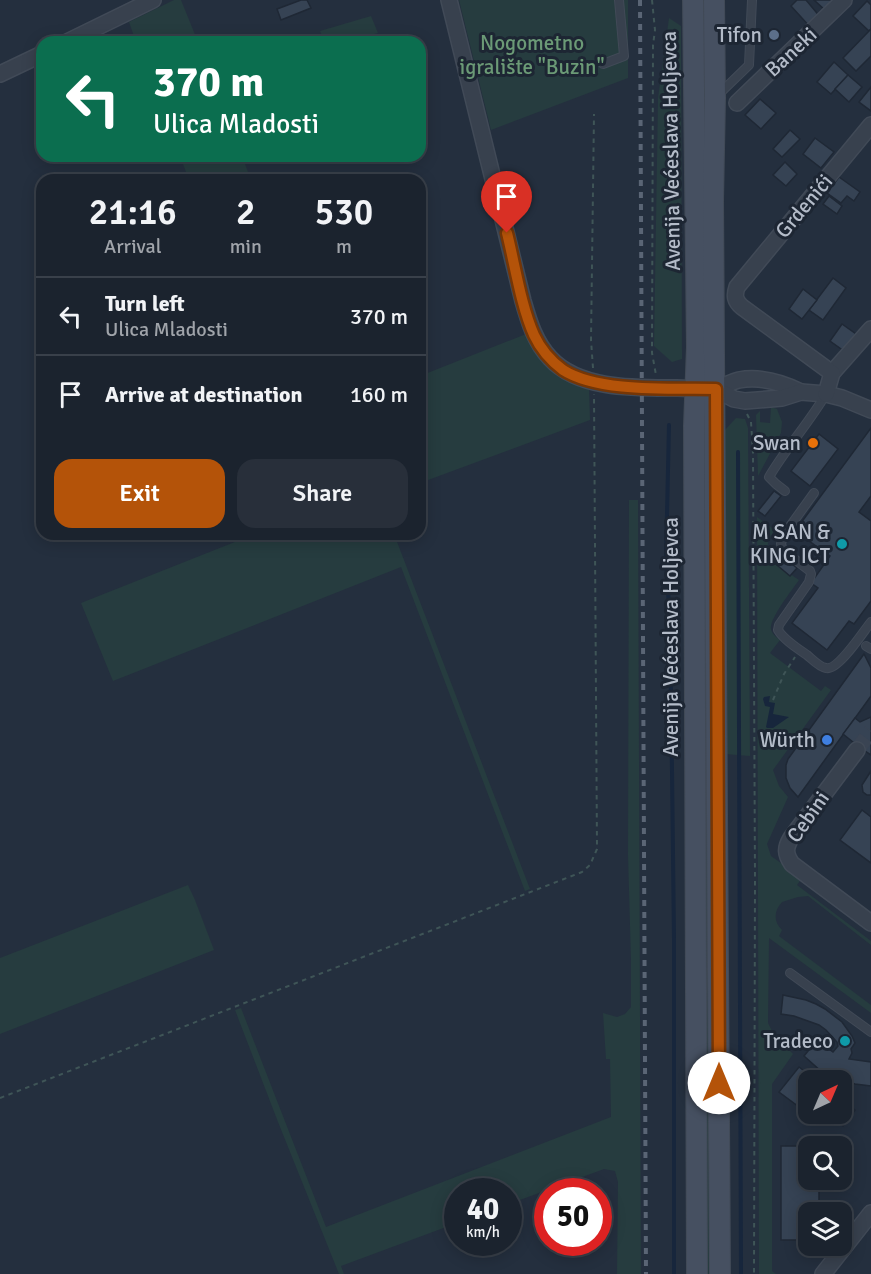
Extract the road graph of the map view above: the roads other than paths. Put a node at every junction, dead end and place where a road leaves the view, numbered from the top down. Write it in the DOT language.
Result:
graph roads {
  1 [pos="153,0"];
  2 [pos="449,0"];
  3 [pos="619,0"];
  4 [pos="693,0"];
  5 [pos="714,0"];
  6 [pos="752,0"];
  7 [pos="844,0"];
  8 [pos="79,36"];
  9 [pos="36,57"];
  10 [pos="603,64"];
  11 [pos="0,74"];
  12 [pos="715,98"];
  13 [pos="737,103"];
  14 [pos="871,125"];
  15 [pos="871,329"];
  16 [pos="832,374"];
  17 [pos="696,388"];
  18 [pos="716,389"];
  19 [pos="801,392"];
  20 [pos="826,394"];
  21 [pos="871,410"];
  22 [pos="784,491"];
  23 [pos="814,493"];
  24 [pos="871,622"];
  25 [pos="857,750"];
  26 [pos="871,923"];
  27 [pos="790,973"];
  28 [pos="871,1032"];
  29 [pos="871,1213"];
  30 [pos="697,1274"];
  31 [pos="720,1274"];
  32 [pos="823,1274"];
  1 -- 8 [label="street"];
  2 -- 17 [label="street"];
  3 -- 10 [label="lane"];
  4 -- 17 [label="main road, Avenija Većeslava Holjevca"];
  5 -- 12 [label="main road, Avenija Većeslava Holjevca"];
  6 -- 12 [label="lane"];
  7 -- 13 [label="street, Baneki"];
  9 -- 11 [label="street"];
  12 -- 18 [label="main road, Avenija Većeslava Holjevca"];
  14 -- 16 [label="street, Grdenići"];
  15 -- 16 [label="street"];
  16 -- 20 [label="street"];
  17 -- 18 [label="street"];
  17 -- 30 [label="main road, Avenija Većeslava Holjevca"];
  18 -- 19 [label="street"];
  18 -- 19 [label="street"];
  18 -- 31 [label="main road, Avenija Većeslava Holjevca"];
  19 -- 20 [label="street"];
  20 -- 21 [label="street"];
  20 -- 22 [label="lane"];
  23 -- 24 [label="lane"];
  25 -- 26 [label="street, Cebini"];
  27 -- 28 [label="lane"];
  29 -- 32 [label="street"];
}
